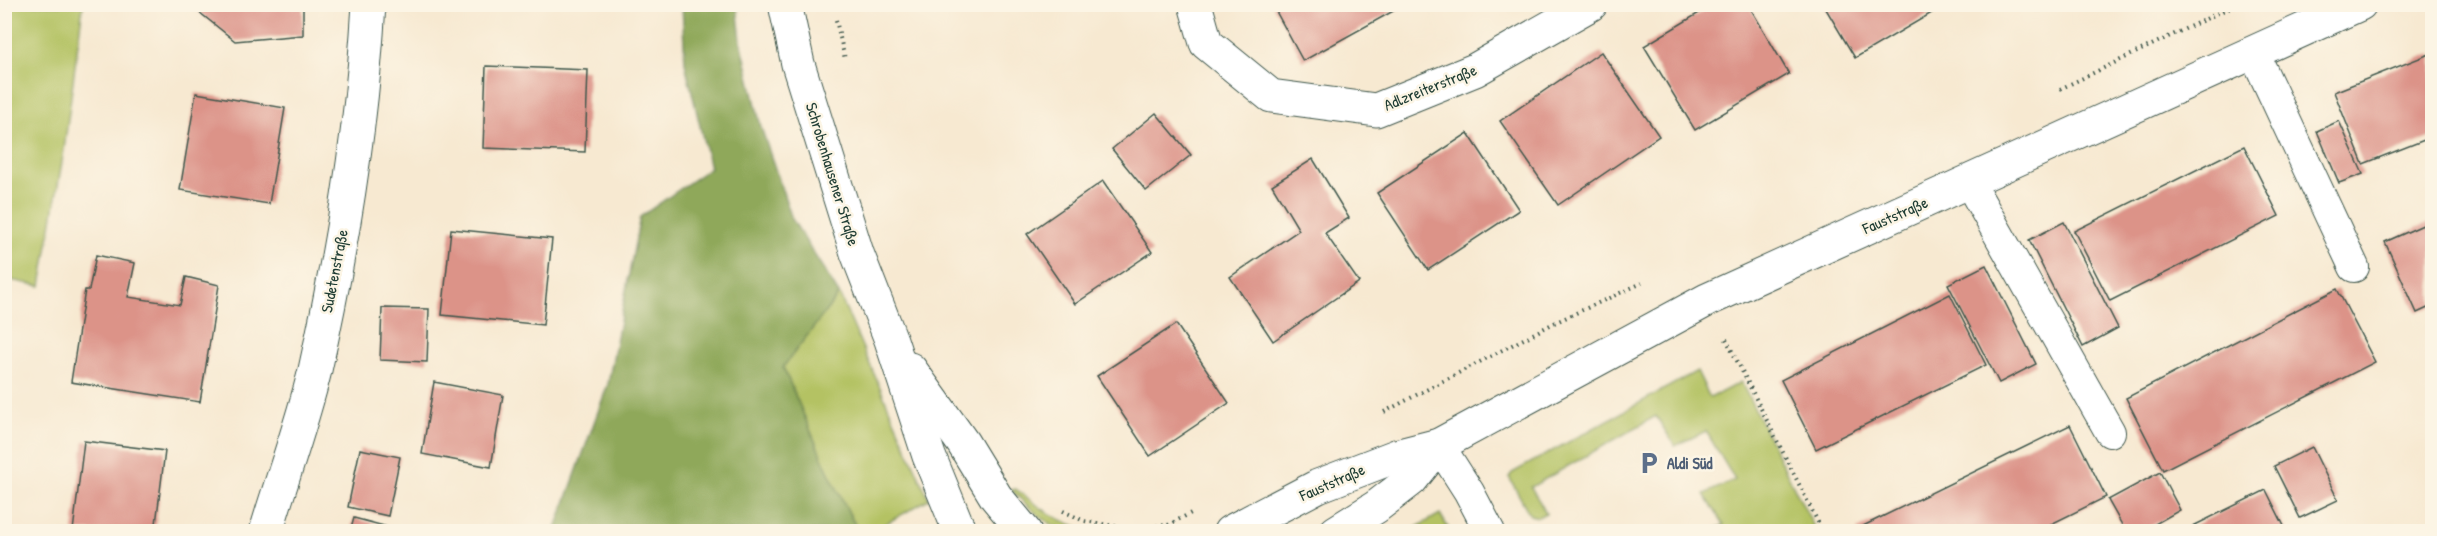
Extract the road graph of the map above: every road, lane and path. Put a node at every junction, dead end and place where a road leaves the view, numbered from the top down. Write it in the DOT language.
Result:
graph roads {
  1 [pos="369,4"];
  2 [pos="785,4"];
  3 [pos="1195,4"];
  4 [pos="1591,4"];
  5 [pos="2360,4"];
  6 [pos="835,16"];
  7 [pos="2254,53"];
  8 [pos="846,63"];
  9 [pos="1969,182"];
  10 [pos="2354,267"];
  11 [pos="1707,300"];
  12 [pos="891,340"];
  13 [pos="2110,432"];
  14 [pos="1439,445"];
  15 [pos="1054,507"];
  16 [pos="266,531"];
  17 [pos="960,531"];
  18 [pos="1025,531"];
  19 [pos="1170,531"];
  20 [pos="1230,531"];
  21 [pos="1336,531"];
  22 [pos="1490,531"];
  23 [pos="1823,531"];
  1 -- 16 [label="street, Sudetenstraße"];
  2 -- 12 [label="street, Schrobenhausener Straße"];
  3 -- 4 [label="street, Adlzreiterstraße"];
  5 -- 7 [label="street, Fauststraße"];
  6 -- 8 [label="path"];
  7 -- 9 [label="street, Fauststraße"];
  7 -- 10 [label="lane"];
  9 -- 11 [label="street, Fauststraße"];
  9 -- 13 [label="lane"];
  11 -- 14 [label="street, Fauststraße"];
  11 -- 23 [label="path"];
  12 -- 17 [label="street, Schrobenhausener Straße"];
  12 -- 18 [label="street, Schrobenhausener Straße"];
  14 -- 20 [label="street, Fauststraße"];
  14 -- 21 [label="street, Fauststraße"];
  14 -- 22 [label="lane"];
  15 -- 19 [label="path"];
}
